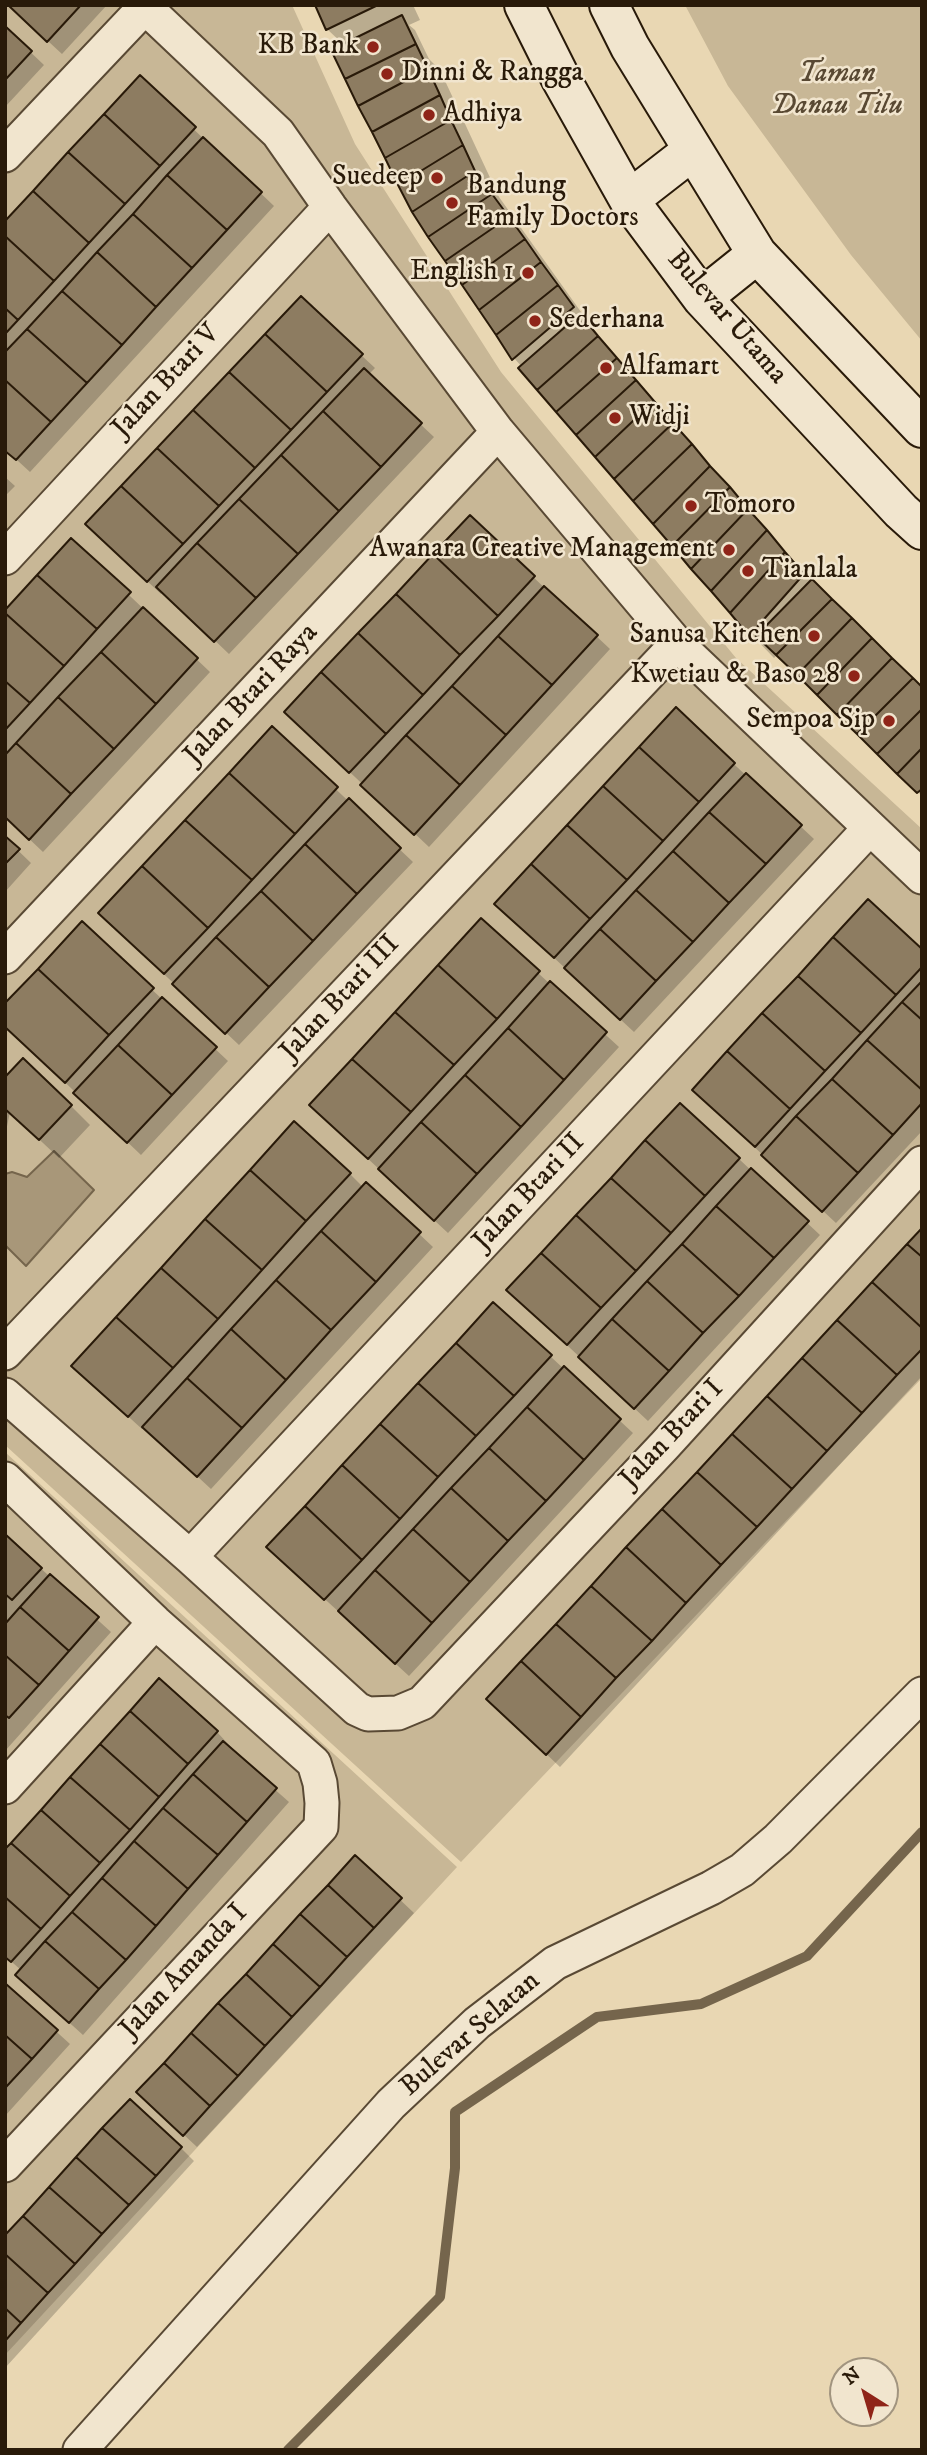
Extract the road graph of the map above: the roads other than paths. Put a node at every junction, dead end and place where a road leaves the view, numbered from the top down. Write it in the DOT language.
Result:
graph roads {
  1 [pos="524,5"];
  2 [pos="609,5"];
  3 [pos="145,6"];
  4 [pos="692,150"];
  5 [pos="5,155"];
  6 [pos="629,200"];
  7 [pos="330,207"];
  8 [pos="757,254"];
  9 [pos="702,298"];
  10 [pos="922,428"];
  11 [pos="498,432"];
  12 [pos="922,530"];
  13 [pos="5,558"];
  14 [pos="677,644"];
  15 [pos="869,829"];
  16 [pos="922,877"];
  17 [pos="5,957"];
  18 [pos="922,1163"];
  19 [pos="5,1353"];
  20 [pos="5,1395"];
  21 [pos="5,1479"];
  22 [pos="190,1557"];
  23 [pos="155,1622"];
  24 [pos="922,1694"];
  25 [pos="5,1787"];
  26 [pos="5,2165"];
  27 [pos="80,2450"];
  1 -- 6 [label="main road, Bulevar Utama"];
  2 -- 4 [label="main road"];
  3 -- 5 [label="street"];
  3 -- 7 [label="street"];
  4 -- 6 [label="main road"];
  4 -- 8 [label="main road"];
  6 -- 9 [label="main road, Bulevar Utama"];
  7 -- 11 [label="street"];
  7 -- 13 [label="street, Jalan Btari V"];
  8 -- 9 [label="main road"];
  8 -- 10 [label="main road"];
  9 -- 12 [label="main road, Bulevar Utama"];
  11 -- 14 [label="street"];
  11 -- 17 [label="street, Jalan Btari Raya"];
  14 -- 15 [label="street"];
  14 -- 19 [label="street, Jalan Btari III"];
  15 -- 16 [label="street"];
  15 -- 22 [label="street, Jalan Btari II"];
  18 -- 22 [label="street, Jalan Btari I"];
  20 -- 22 [label="street"];
  21 -- 23 [label="street"];
  23 -- 25 [label="street"];
  23 -- 26 [label="street, Jalan Amanda I"];
  24 -- 27 [label="street, Bulevar Selatan"];
}
